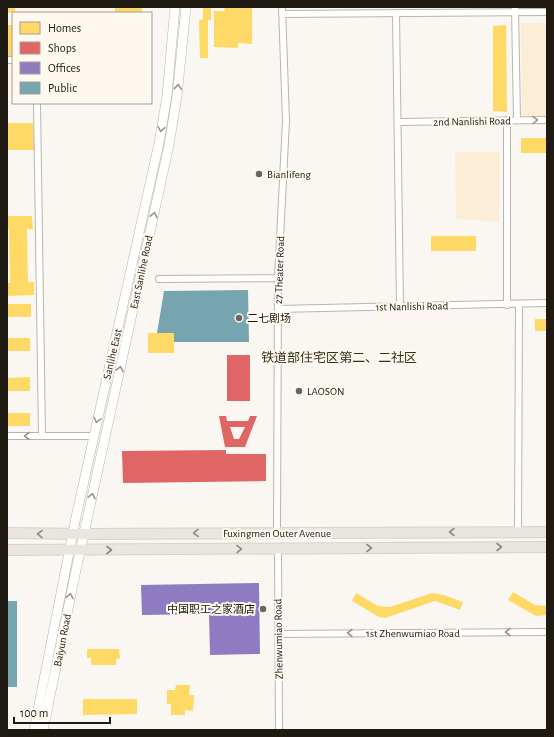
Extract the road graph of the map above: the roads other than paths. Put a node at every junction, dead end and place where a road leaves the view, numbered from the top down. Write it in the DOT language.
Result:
graph roads {
  1 [pos="175,7"];
  2 [pos="186,7"];
  3 [pos="282,7"];
  4 [pos="515,9"];
  5 [pos="547,12"];
  6 [pos="396,13"];
  7 [pos="282,14"];
  8 [pos="37,104"];
  9 [pos="507,120"];
  10 [pos="517,120"];
  11 [pos="547,120"];
  12 [pos="398,122"];
  13 [pos="278,278"];
  14 [pos="159,279"];
  15 [pos="547,303"];
  16 [pos="519,304"];
  17 [pos="507,305"];
  18 [pos="400,306"];
  19 [pos="278,309"];
  20 [pos="7,436"];
  21 [pos="42,436"];
  22 [pos="94,436"];
  23 [pos="278,532"];
  24 [pos="518,532"];
  25 [pos="547,532"];
  26 [pos="7,533"];
  27 [pos="73,534"];
  28 [pos="84,534"];
  29 [pos="547,547"];
  30 [pos="278,549"];
  31 [pos="7,550"];
  32 [pos="70,550"];
  33 [pos="81,551"];
  34 [pos="547,632"];
  35 [pos="278,634"];
  36 [pos="34,730"];
  37 [pos="43,730"];
  38 [pos="279,730"];
  1 -- 22 [label="main road, Sanlihe East, one-way"];
  28 -- 2 [label="main road, East Sanlihe Road, one-way"];
  3 -- 7 [label="street, 27 Theater Road"];
  4 -- 5 [label="street"];
  4 -- 6 [label="street"];
  4 -- 10 [label="street"];
  6 -- 7 [label="street"];
  6 -- 12 [label="street"];
  7 -- 13 [label="street, 27 Theater Road"];
  8 -- 21 [label="street"];
  9 -- 10 [label="street, 2nd Nanlishi Road"];
  9 -- 12 [label="street, 2nd Nanlishi Road"];
  9 -- 17 [label="street"];
  10 -- 11 [label="street, 2nd Nanlishi Road, one-way"];
  12 -- 18 [label="street"];
  13 -- 14 [label="street"];
  13 -- 19 [label="street, 27 Theater Road"];
  15 -- 16 [label="street, 1st Nanlishi Road"];
  16 -- 17 [label="street, 1st Nanlishi Road"];
  16 -- 24 [label="street"];
  17 -- 18 [label="street, 1st Nanlishi Road"];
  18 -- 19 [label="street, 1st Nanlishi Road"];
  19 -- 23 [label="street, 27 Theater Road"];
  21 -- 20 [label="street, one-way"];
  21 -- 22 [label="street"];
  22 -- 27 [label="main road, Sanlihe East"];
  24 -- 23 [label="highway, Fuxingmen Outer Avenue, one-way"];
  23 -- 28 [label="highway, Fuxingmen Outer Avenue, one-way"];
  24 -- 25 [label="highway, Fuxingmen Outer Avenue"];
  27 -- 26 [label="highway, Fuxingmen Outer Avenue, one-way"];
  27 -- 28 [label="highway, Fuxingmen Outer Avenue"];
  27 -- 32 [label="main road, Baiyun Road"];
  28 -- 33 [label="main road, East Sanlihe Road"];
  30 -- 29 [label="highway, Fuxingmen Outer Avenue, one-way"];
  33 -- 30 [label="highway, Fuxingmen Outer Avenue, one-way"];
  30 -- 35 [label="street, Zhenwumiao Road"];
  31 -- 32 [label="highway, Fuxingmen Outer Avenue"];
  32 -- 33 [label="highway, Fuxingmen Outer Avenue"];
  32 -- 36 [label="main road, Baiyun Road"];
  37 -- 33 [label="main road, Baiyun Road, one-way"];
  34 -- 35 [label="street, 1st Zhenwumiao Road, one-way"];
  35 -- 38 [label="street, Zhenwumiao Road"];
}
